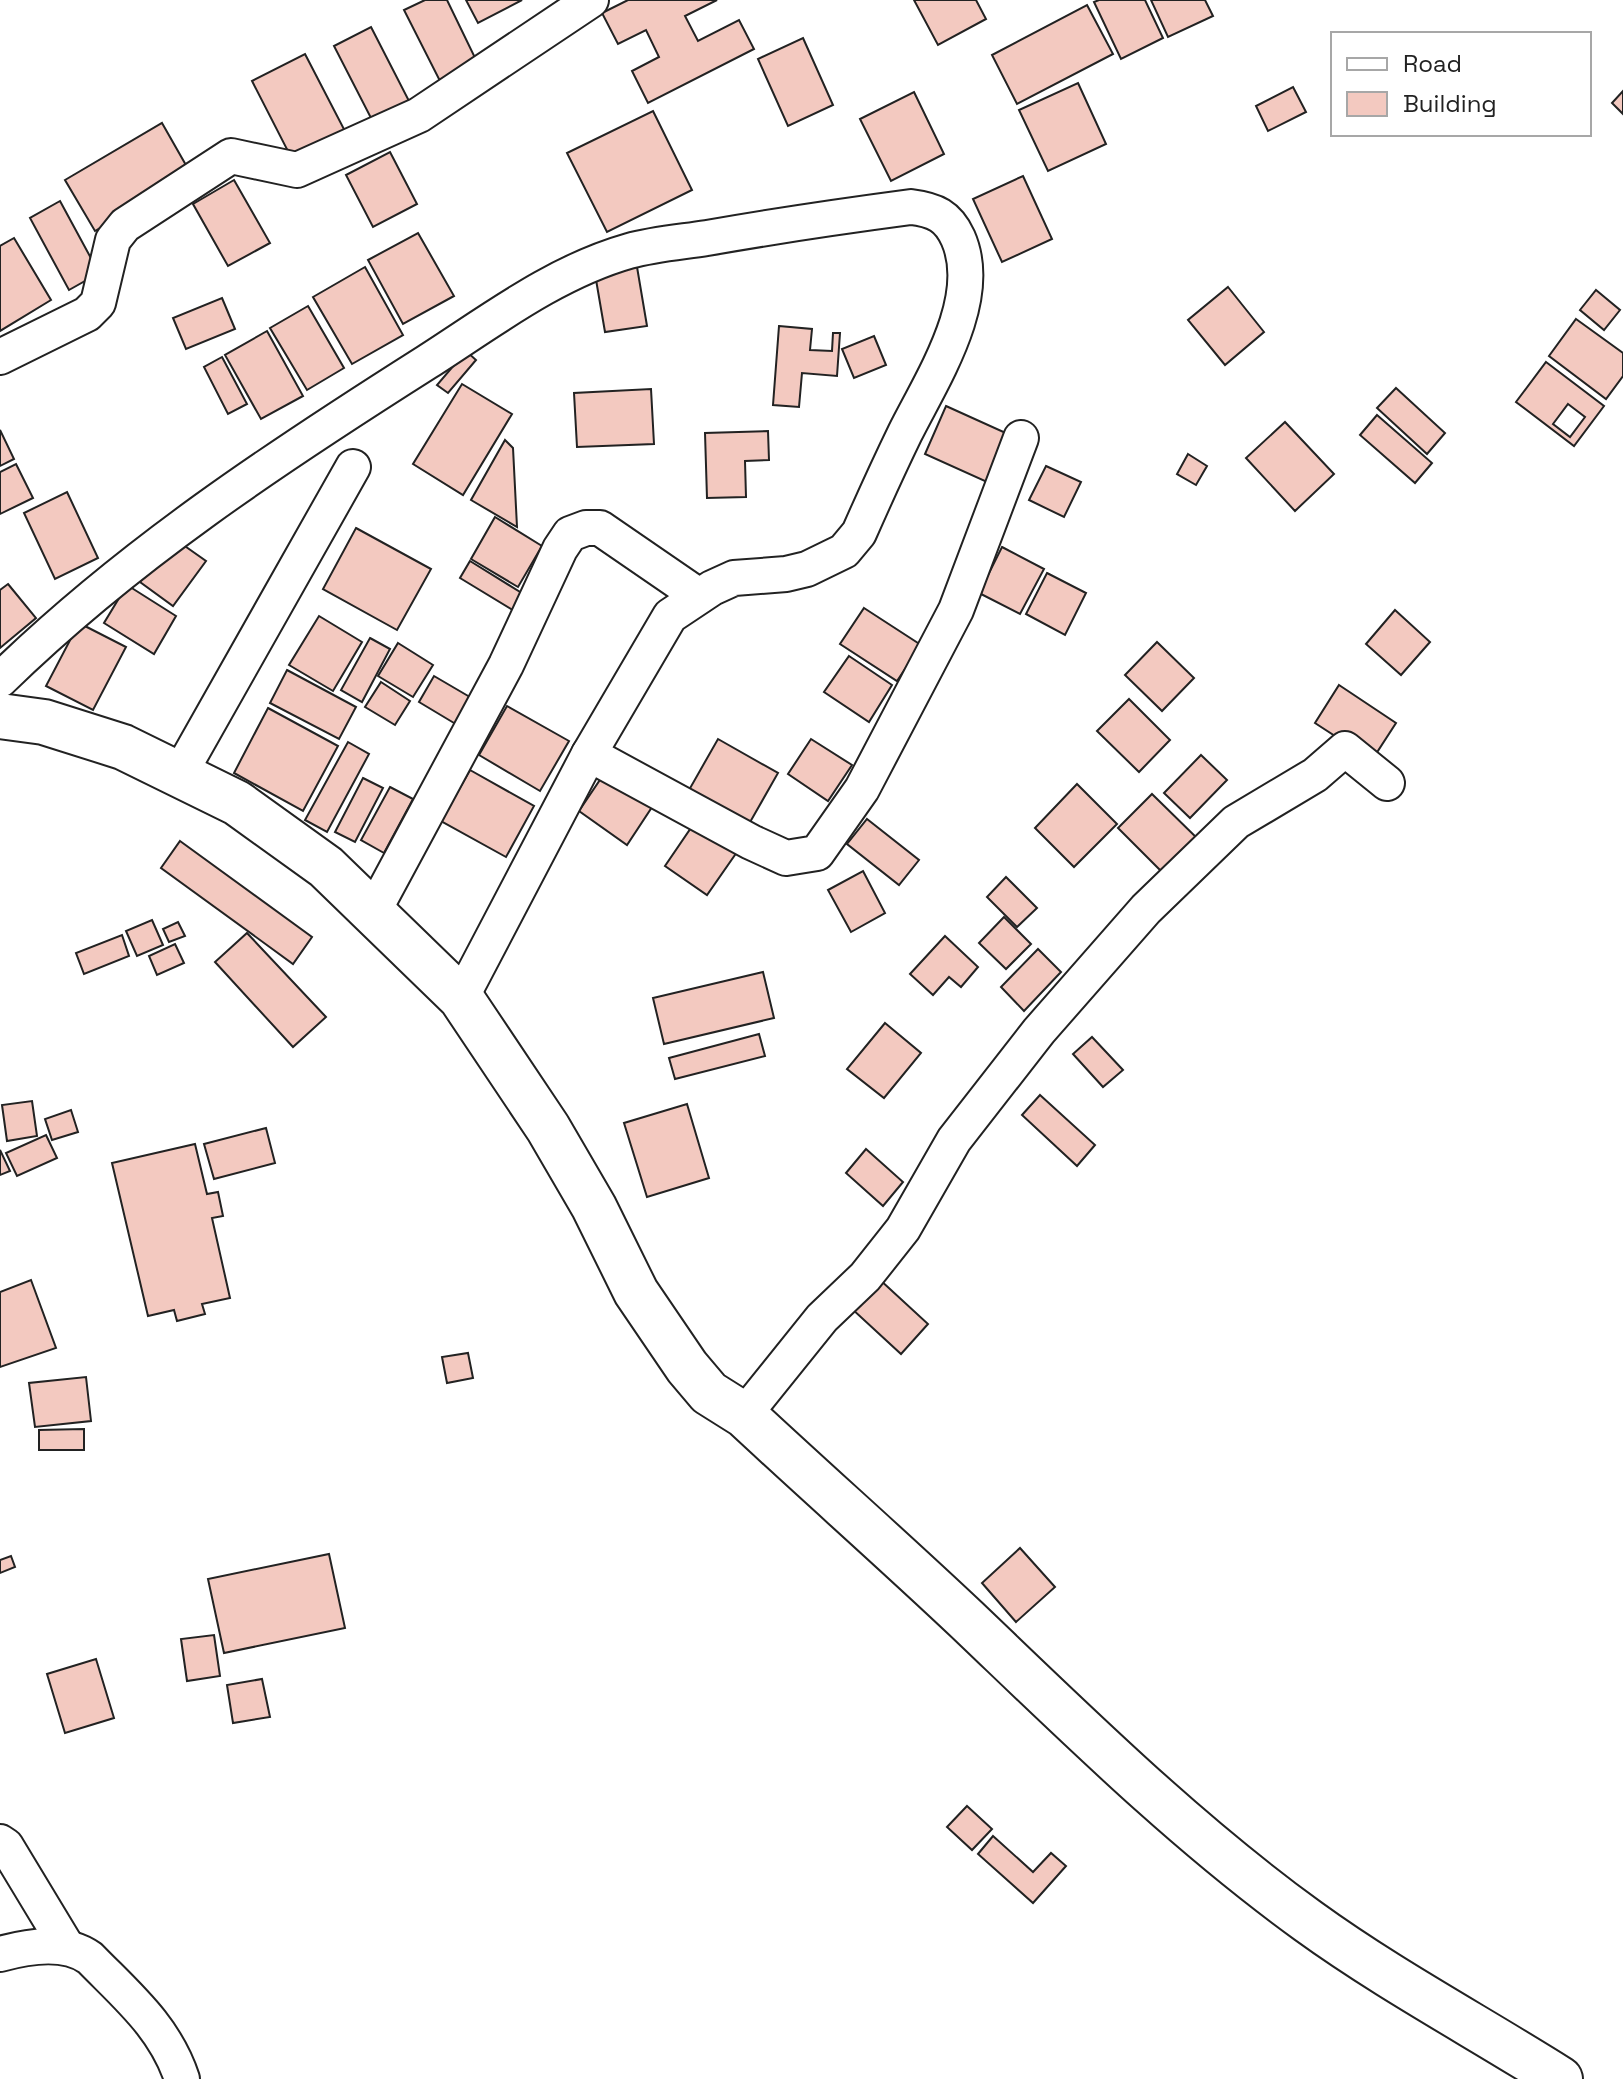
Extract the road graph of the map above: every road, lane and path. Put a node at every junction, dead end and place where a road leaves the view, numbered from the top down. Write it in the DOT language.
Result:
graph roads {
  1 [pos="591,0"];
  2 [pos="0,357"];
  3 [pos="1021,438"];
  4 [pos="353,467"];
  5 [pos="699,596"];
  6 [pos="0,680"];
  7 [pos="0,716"];
  8 [pos="589,754"];
  9 [pos="179,775"];
  10 [pos="1387,783"];
  11 [pos="372,914"];
  12 [pos="461,998"];
  13 [pos="744,1415"];
  14 [pos="0,1842"];
  15 [pos="67,1947"];
  16 [pos="0,1954"];
  17 [pos="182,2079"];
  18 [pos="1560,2079"];
  1 -- 2 [label="street"];
  3 -- 8 [label="street"];
  4 -- 9 [label="street"];
  5 -- 6 [label="street"];
  5 -- 8 [label="street"];
  5 -- 11 [label="street"];
  7 -- 9 [label="main road"];
  8 -- 12 [label="street"];
  9 -- 11 [label="main road"];
  10 -- 13 [label="street"];
  11 -- 12 [label="main road"];
  12 -- 13 [label="main road"];
  13 -- 18 [label="main road"];
  14 -- 15 [label="street"];
  15 -- 16 [label="street"];
  15 -- 17 [label="street"];
}
